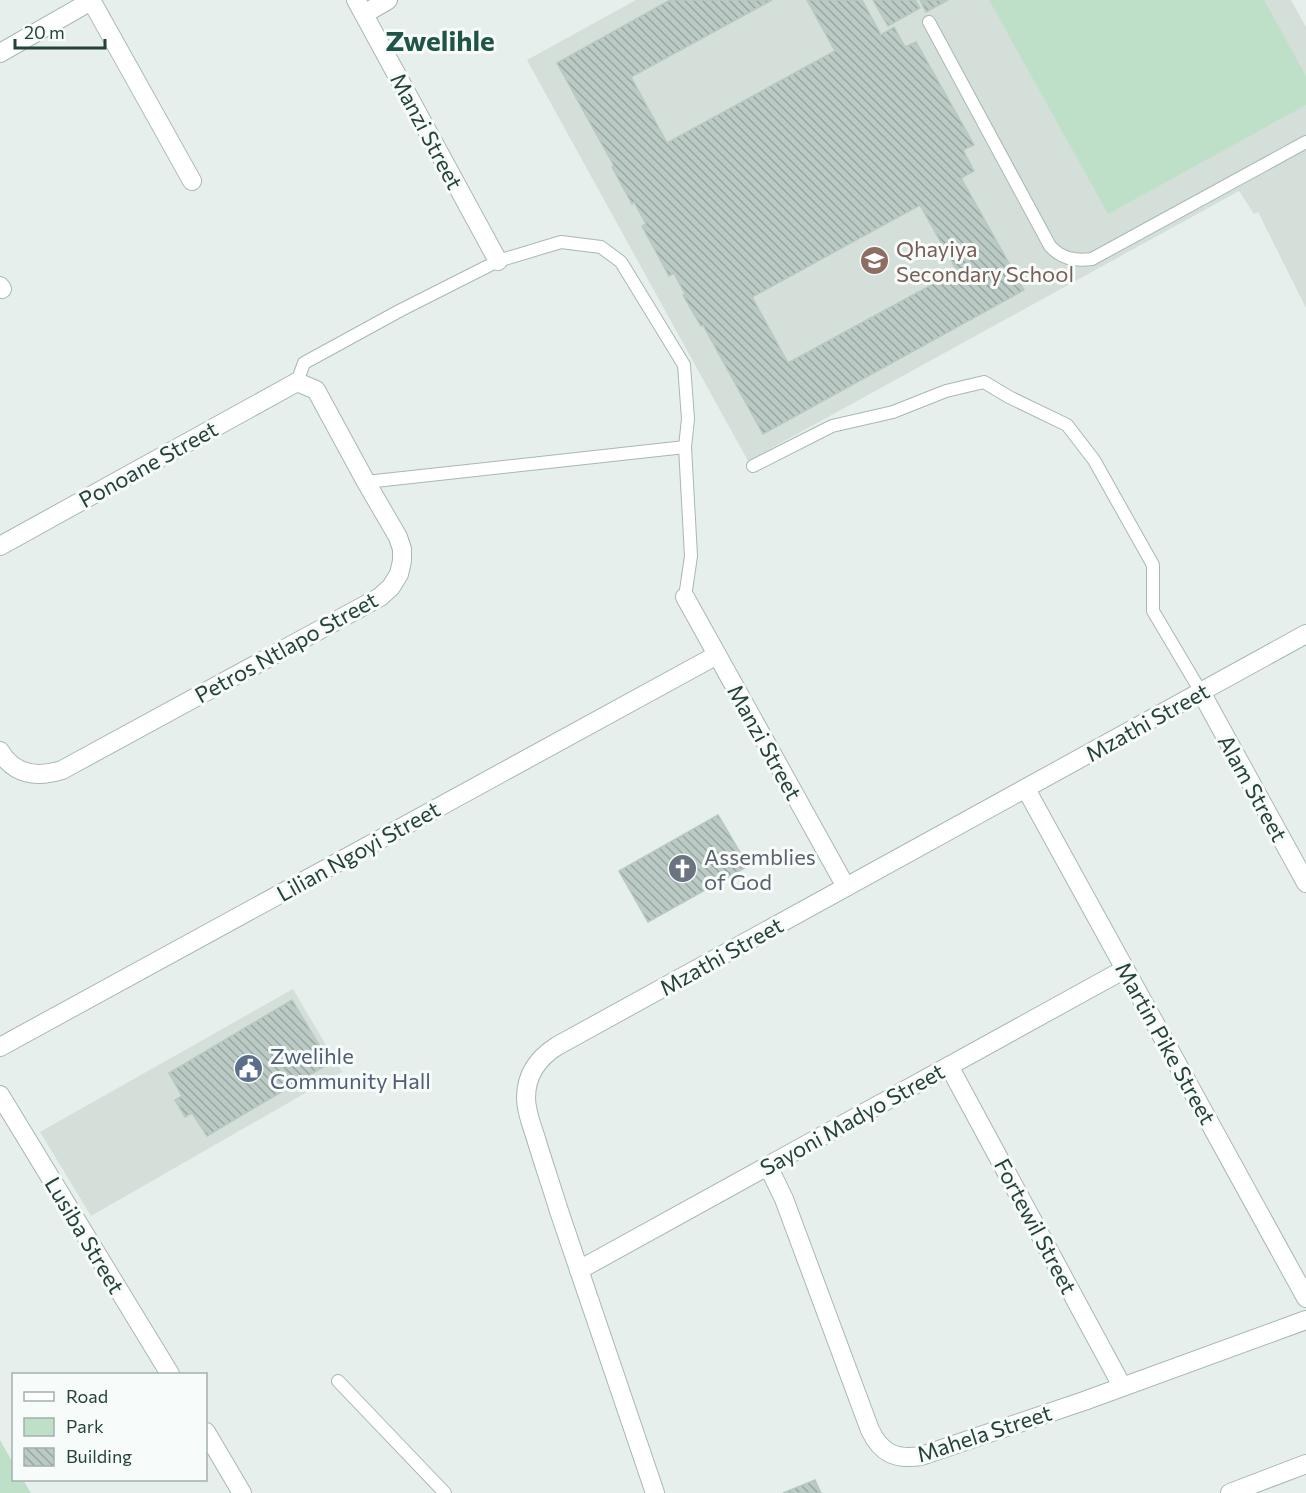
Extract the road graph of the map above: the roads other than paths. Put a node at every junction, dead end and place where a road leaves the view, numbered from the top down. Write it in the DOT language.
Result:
graph roads {
  1 [pos="388,0"];
  2 [pos="91,1"];
  3 [pos="360,7"];
  4 [pos="929,22"];
  5 [pos="0,52"];
  6 [pos="1306,142"];
  7 [pos="192,181"];
  8 [pos="498,261"];
  9 [pos="297,382"];
  10 [pos="685,447"];
  11 [pos="753,466"];
  12 [pos="366,482"];
  13 [pos="0,546"];
  14 [pos="685,597"];
  15 [pos="1306,634"];
  16 [pos="717,655"];
  17 [pos="1201,692"];
  18 [pos="0,750"];
  19 [pos="1026,789"];
  20 [pos="1306,883"];
  21 [pos="846,887"];
  22 [pos="1125,969"];
  23 [pos="0,1047"];
  24 [pos="949,1066"];
  25 [pos="0,1095"];
  26 [pos="768,1166"];
  27 [pos="579,1270"];
  28 [pos="1306,1298"];
  29 [pos="1306,1320"];
  30 [pos="169,1373"];
  31 [pos="338,1381"];
  32 [pos="1122,1386"];
  33 [pos="207,1434"];
  34 [pos="1306,1464"];
  35 [pos="242,1493"];
  36 [pos="445,1493"];
  37 [pos="655,1493"];
  38 [pos="1230,1493"];
  1 -- 3 [label="street"];
  2 -- 5 [label="street"];
  2 -- 7 [label="street"];
  3 -- 8 [label="street, Manzi Street"];
  4 -- 6 [label="lane"];
  8 -- 9 [label="lane"];
  8 -- 10 [label="lane"];
  9 -- 12 [label="street, Petros Ntlapo Street"];
  9 -- 13 [label="street, Ponoane Street"];
  10 -- 12 [label="lane"];
  10 -- 14 [label="lane"];
  11 -- 17 [label="lane"];
  12 -- 18 [label="street, Petros Ntlapo Street"];
  14 -- 16 [label="street, Manzi Street"];
  15 -- 17 [label="street, Mzathi Street"];
  16 -- 21 [label="street, Manzi Street"];
  16 -- 23 [label="street, Lilian Ngoyi Street"];
  17 -- 19 [label="street, Mzathi Street"];
  17 -- 20 [label="street, Alam Street"];
  19 -- 21 [label="street, Mzathi Street"];
  19 -- 22 [label="street, Martin Pike Street"];
  21 -- 27 [label="street, Mzathi Street"];
  22 -- 24 [label="street, Sayoni Madyo Street"];
  22 -- 28 [label="street, Martin Pike Street"];
  24 -- 26 [label="street, Sayoni Madyo Street"];
  24 -- 32 [label="street, Fortewil Street"];
  25 -- 30 [label="street, Lusiba Street"];
  26 -- 27 [label="street, Sayoni Madyo Street"];
  26 -- 32 [label="street, Mahela Street"];
  27 -- 37 [label="street, Mzathi Street"];
  29 -- 32 [label="street, Mahela Street"];
  31 -- 36 [label="lane"];
  33 -- 35 [label="street"];
  34 -- 38 [label="street"];
}
